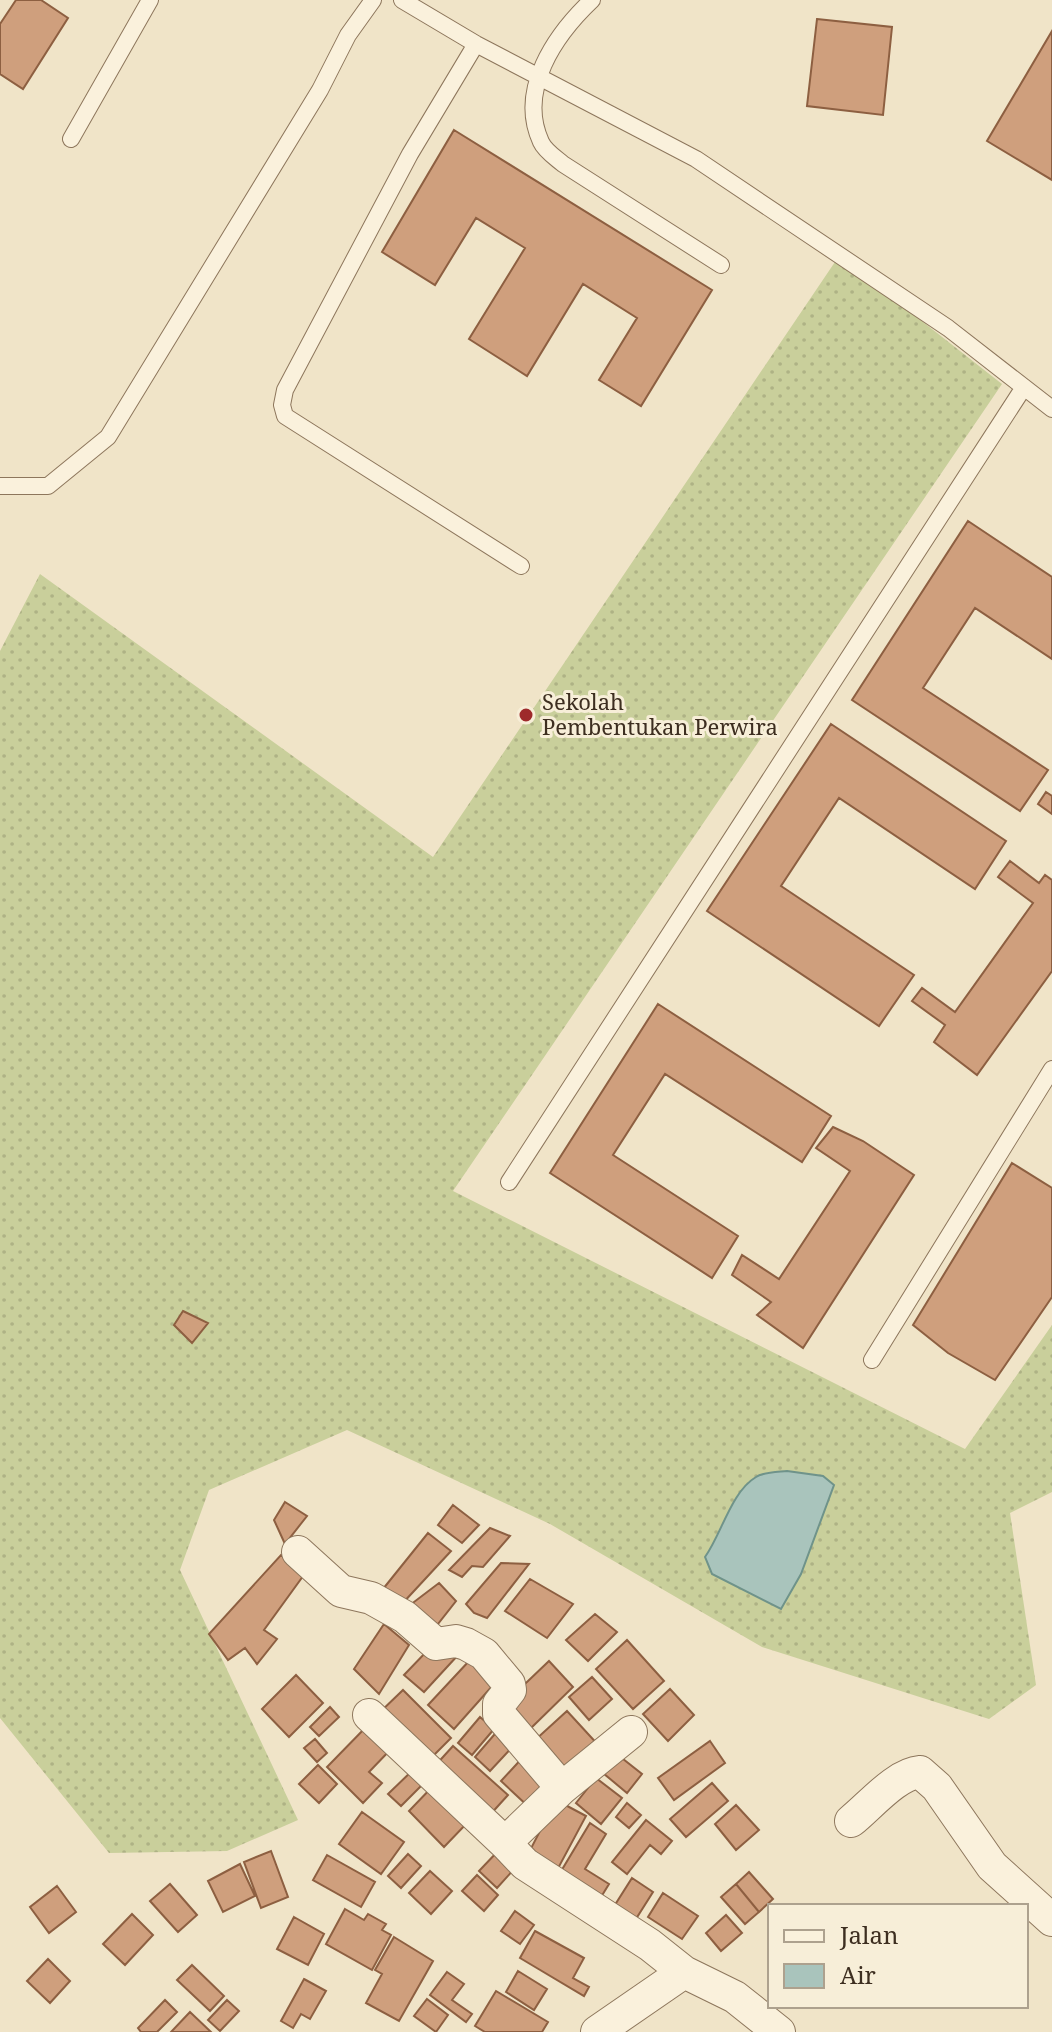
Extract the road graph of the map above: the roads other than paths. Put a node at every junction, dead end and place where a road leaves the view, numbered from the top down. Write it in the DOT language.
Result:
graph roads {
  1 [pos="150,0"];
  2 [pos="373,0"];
  3 [pos="402,0"];
  4 [pos="592,0"];
  5 [pos="476,44"];
  6 [pos="536,76"];
  7 [pos="71,139"];
  8 [pos="721,265"];
  9 [pos="1024,387"];
  10 [pos="1052,409"];
  11 [pos="0,486"];
  12 [pos="521,566"];
  13 [pos="1052,1069"];
  14 [pos="509,1182"];
  15 [pos="872,1360"];
  16 [pos="298,1552"];
  17 [pos="369,1715"];
  18 [pos="631,1732"];
  19 [pos="562,1788"];
  20 [pos="851,1821"];
  21 [pos="505,1843"];
  22 [pos="1052,1920"];
  23 [pos="684,1972"];
  24 [pos="597,2032"];
  25 [pos="779,2032"];
  1 -- 7 [label="lane"];
  2 -- 11 [label="lane"];
  3 -- 5 [label="lane"];
  4 -- 6 [label="lane"];
  5 -- 6 [label="lane"];
  5 -- 12 [label="lane"];
  6 -- 8 [label="lane"];
  6 -- 9 [label="lane"];
  9 -- 10 [label="lane"];
  9 -- 14 [label="lane"];
  13 -- 15 [label="lane"];
  16 -- 19 [label="street"];
  17 -- 21 [label="street"];
  18 -- 19 [label="street"];
  19 -- 21 [label="street"];
  20 -- 22 [label="street"];
  21 -- 23 [label="street"];
  23 -- 24 [label="street"];
  23 -- 25 [label="street"];
}
